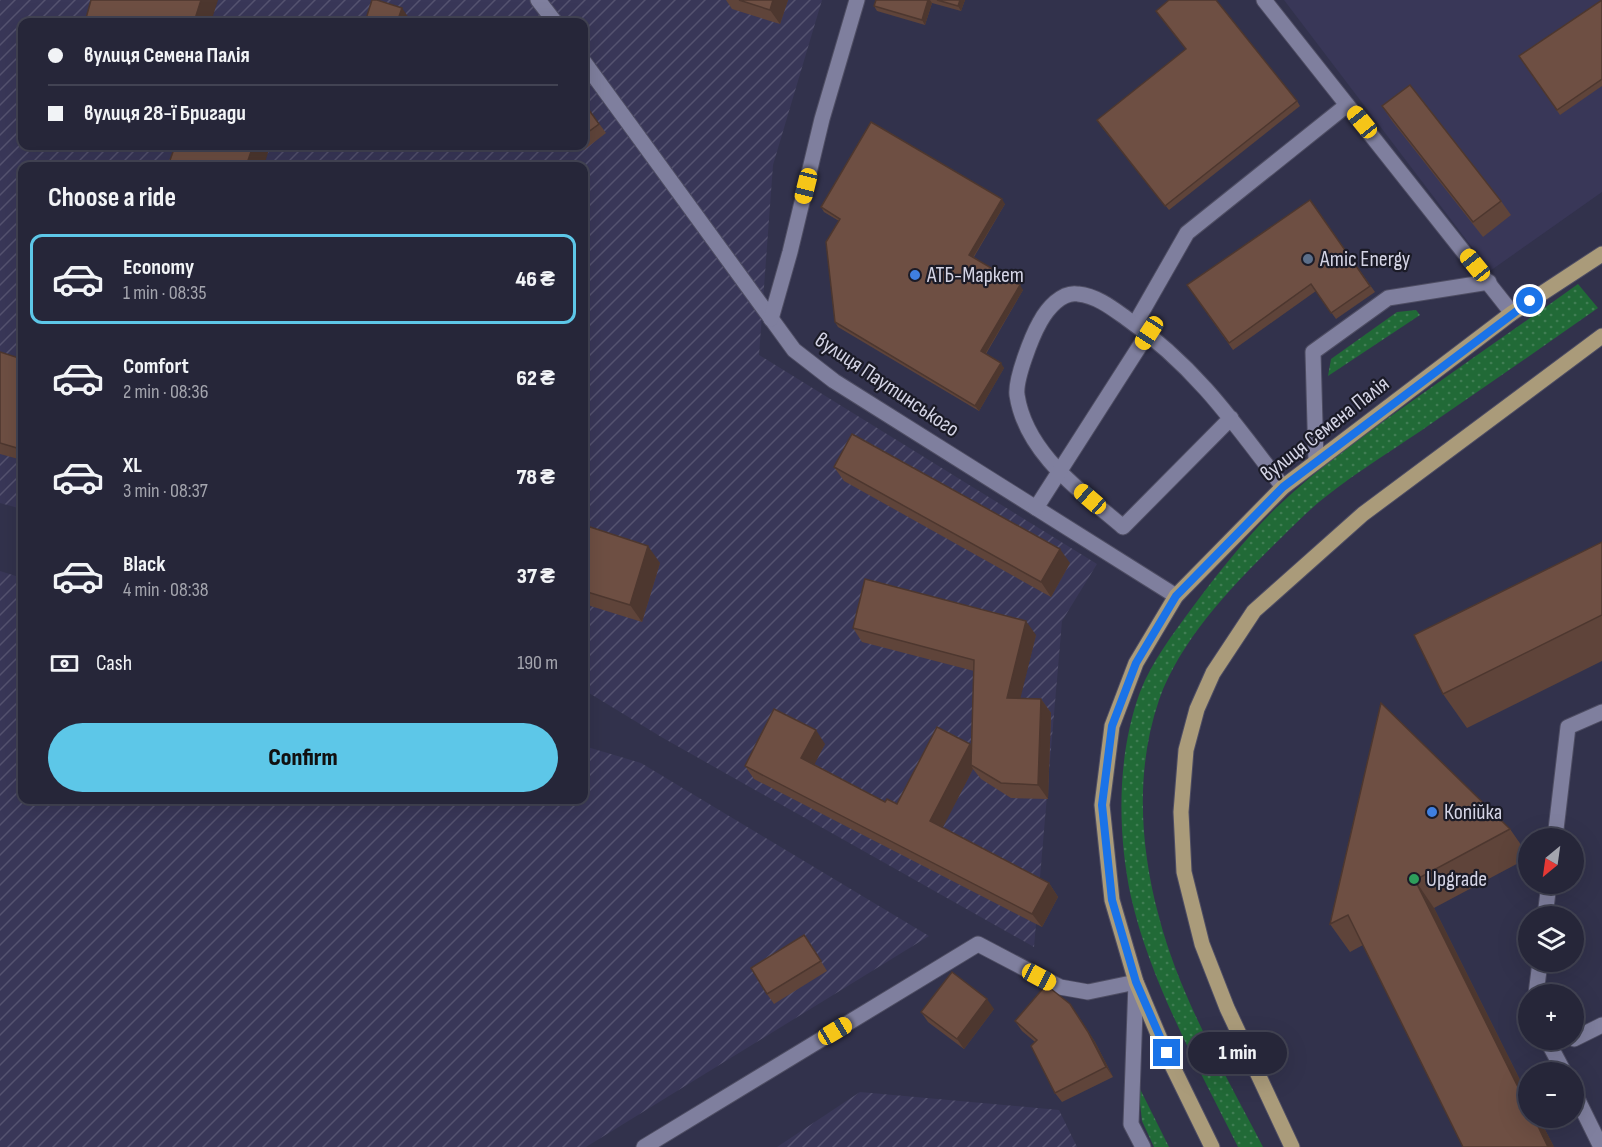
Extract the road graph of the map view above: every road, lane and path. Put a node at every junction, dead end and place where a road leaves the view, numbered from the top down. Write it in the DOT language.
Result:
graph roads {
  1 [pos="538,0"];
  2 [pos="857,0"];
  3 [pos="1264,0"];
  4 [pos="552,18"];
  5 [pos="588,67"];
  6 [pos="1347,105"];
  7 [pos="1602,254"];
  8 [pos="1489,282"];
  9 [pos="1512,313"];
  10 [pos="771,319"];
  11 [pos="1135,324"];
  12 [pos="1149,333"];
  13 [pos="1602,336"];
  14 [pos="1231,418"];
  15 [pos="1316,461"];
  16 [pos="1058,471"];
  17 [pos="1283,487"];
  18 [pos="1036,508"];
  19 [pos="1176,596"];
  20 [pos="1602,712"];
  21 [pos="1556,828"];
  22 [pos="1136,982"];
  23 [pos="1602,1024"];
  24 [pos="1584,1033"];
  25 [pos="1584,1112"];
  26 [pos="644,1147"];
  27 [pos="1143,1147"];
  28 [pos="1212,1147"];
  29 [pos="1292,1147"];
  30 [pos="1601,1147"];
  1 -- 4 [label="lane"];
  2 -- 10 [label="lane"];
  3 -- 6 [label="lane"];
  5 -- 10 [label="lane, вулиця Паутинського"];
  6 -- 8 [label="lane"];
  6 -- 11 [label="lane"];
  7 -- 9 [label="main road, вулиця Семена Палія"];
  8 -- 9 [label="lane"];
  8 -- 15 [label="lane"];
  9 -- 15 [label="main road, вулиця Семена Палія"];
  10 -- 18 [label="lane, вулиця Паутинського"];
  11 -- 12 [label="lane"];
  11 -- 16 [label="lane"];
  12 -- 14 [label="lane"];
  12 -- 16 [label="lane"];
  13 -- 29 [label="main road"];
  14 -- 16 [label="lane"];
  14 -- 17 [label="lane"];
  15 -- 17 [label="main road, вулиця Семена Палія"];
  16 -- 18 [label="lane"];
  17 -- 19 [label="main road, вулиця Семена Палія"];
  18 -- 19 [label="lane, вулиця Паутинського"];
  19 -- 22 [label="main road, вулиця Семена Палія"];
  20 -- 21 [label="lane"];
  22 -- 26 [label="lane"];
  22 -- 27 [label="lane"];
  22 -- 28 [label="main road, вулиця Семена Палія"];
  23 -- 24 [label="lane"];
  25 -- 30 [label="lane"];
}
